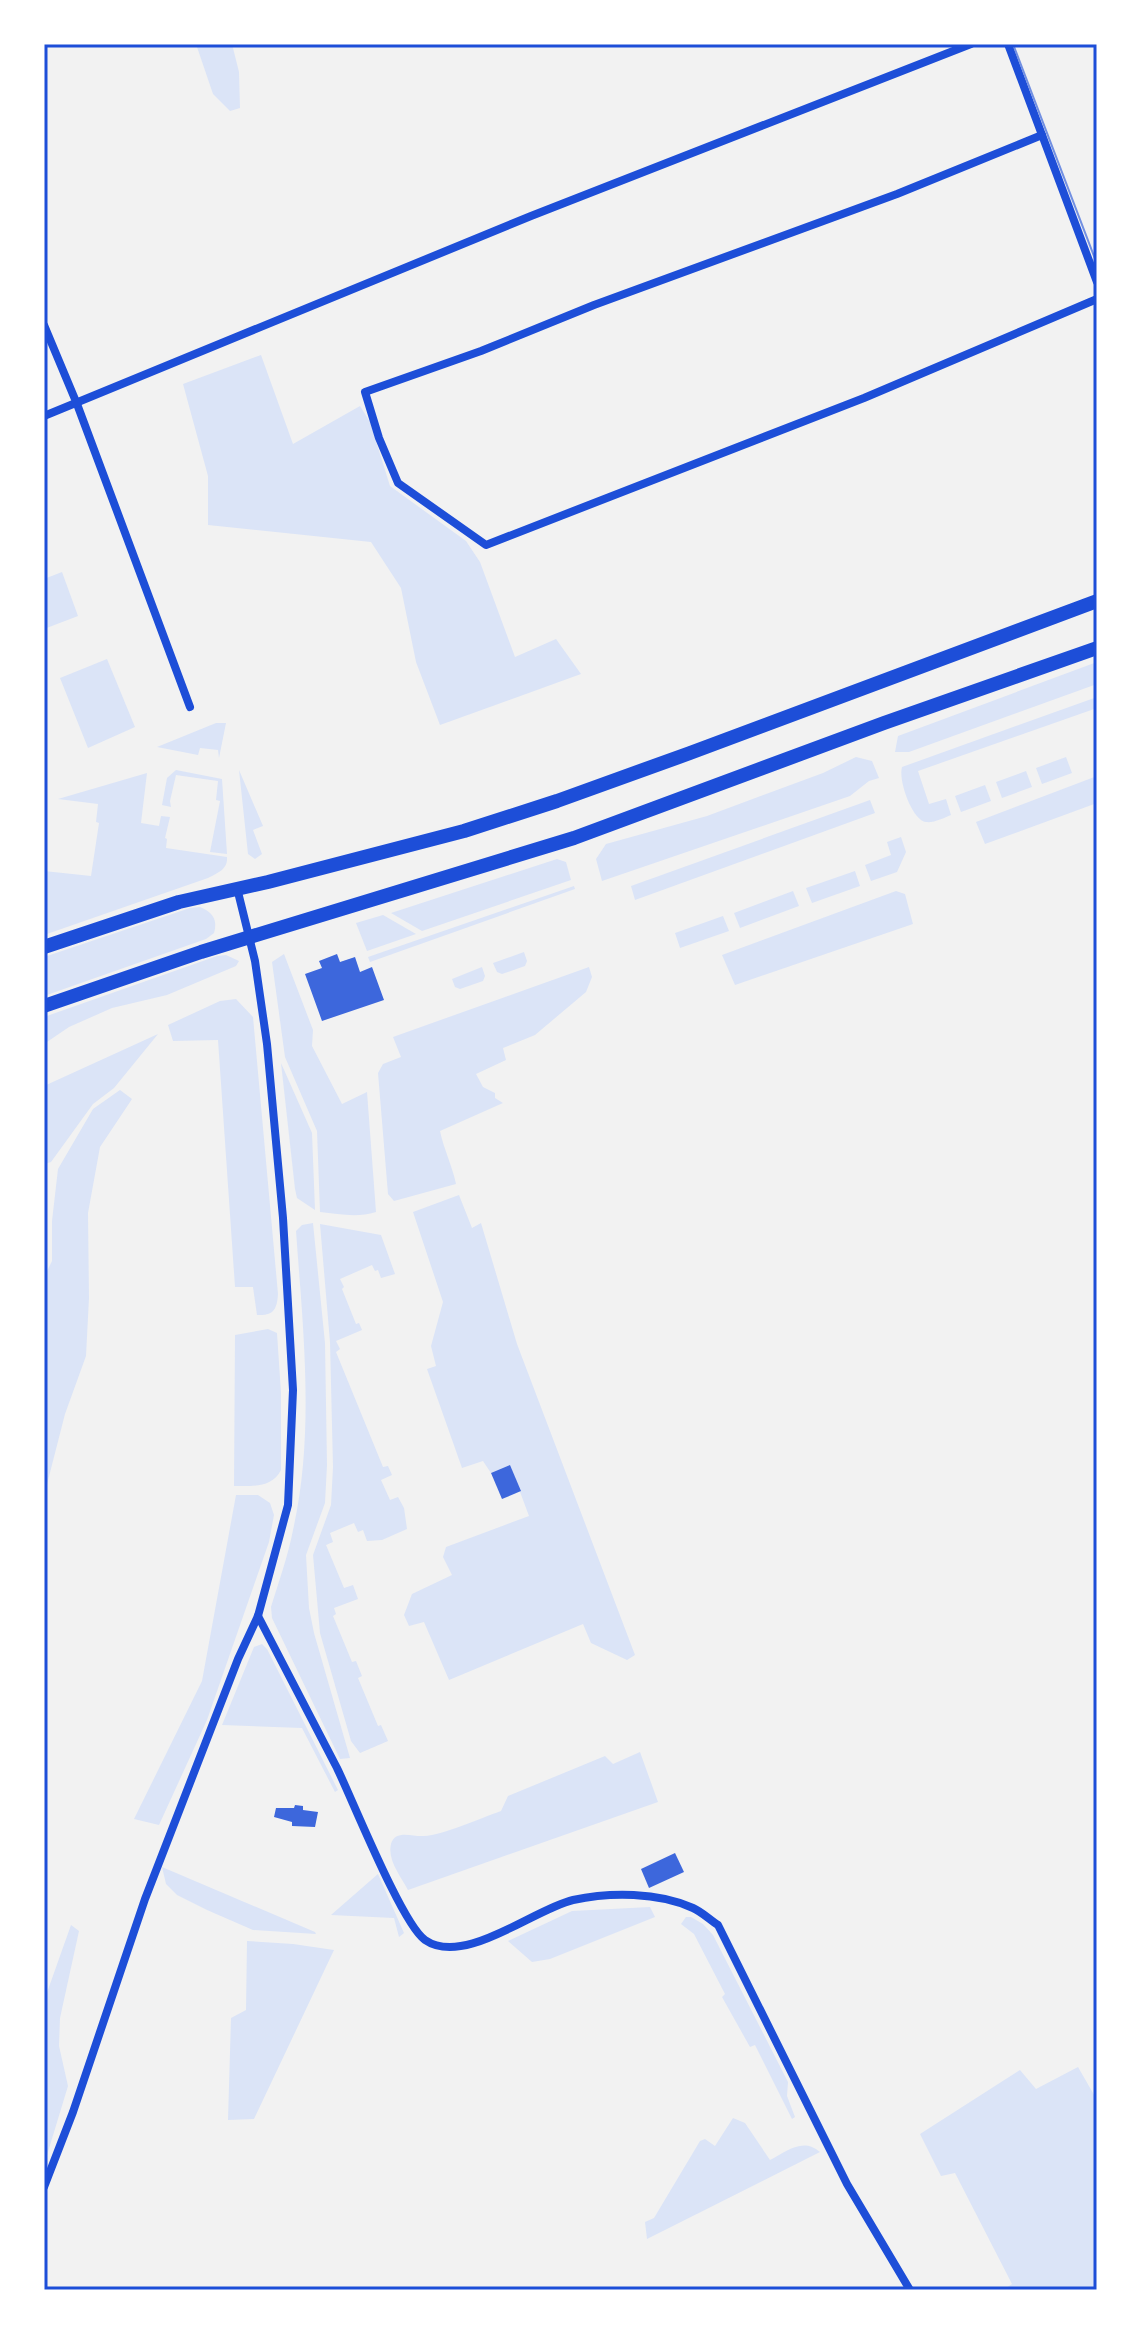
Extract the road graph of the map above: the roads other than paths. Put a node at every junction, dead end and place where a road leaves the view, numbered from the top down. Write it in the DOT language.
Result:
graph roads {
  1 [pos="971,44"];
  2 [pos="1008,44"];
  3 [pos="1042,135"];
  4 [pos="1097,282"];
  5 [pos="1097,299"];
  6 [pos="44,325"];
  7 [pos="77,404"];
  8 [pos="44,416"];
  9 [pos="1097,601"];
  10 [pos="1097,648"];
  11 [pos="190,707"];
  12 [pos="237,888"];
  13 [pos="248,937"];
  14 [pos="44,947"];
  15 [pos="44,1006"];
  16 [pos="258,1616"];
  17 [pos="44,2187"];
  18 [pos="910,2290"];
  1 -- 7 [label="street"];
  2 -- 3 [label="street"];
  3 -- 4 [label="street"];
  3 -- 5 [label="street"];
  6 -- 7 [label="street"];
  7 -- 8 [label="street"];
  7 -- 11 [label="street"];
  9 -- 12 [label="main road"];
  10 -- 13 [label="main road"];
  12 -- 13 [label="street"];
  12 -- 14 [label="main road"];
  13 -- 15 [label="main road"];
  13 -- 16 [label="street"];
  16 -- 17 [label="street"];
  16 -- 18 [label="street"];
}
